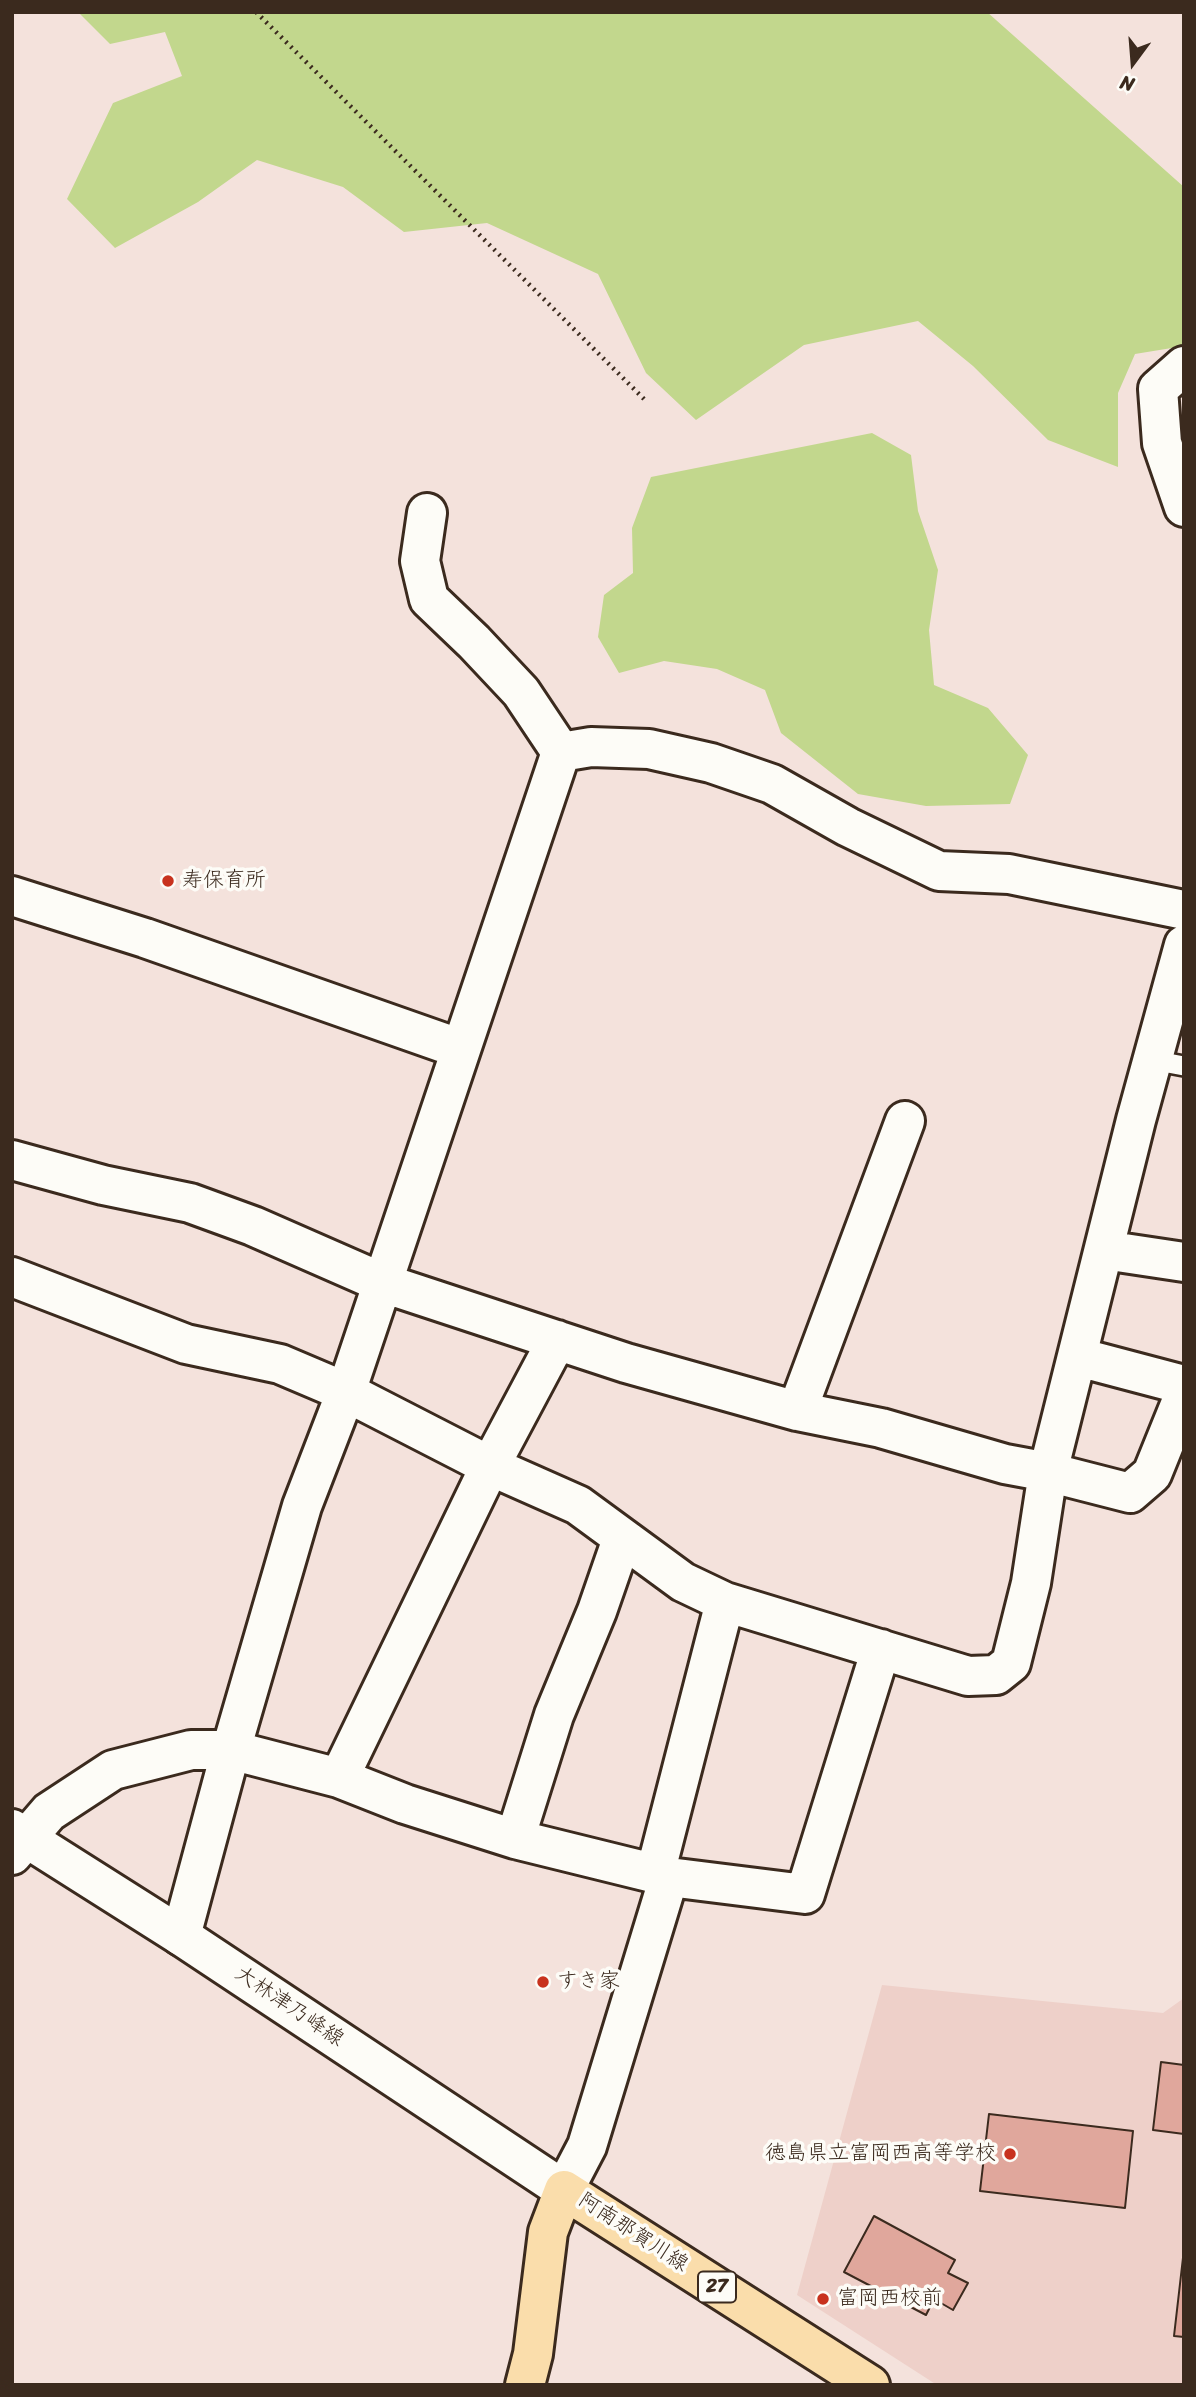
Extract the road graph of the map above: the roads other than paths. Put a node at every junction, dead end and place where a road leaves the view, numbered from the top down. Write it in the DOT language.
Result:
graph roads {
  1 [pos="1184,366"];
  2 [pos="1184,507"];
  3 [pos="427,513"];
  4 [pos="561,752"];
  5 [pos="12,896"];
  6 [pos="1184,910"];
  7 [pos="1181,964"];
  8 [pos="461,1049"];
  9 [pos="1168,1063"];
  10 [pos="905,1121"];
  11 [pos="12,1160"];
  12 [pos="1104,1250"];
  13 [pos="1184,1262"];
  14 [pos="12,1277"];
  15 [pos="383,1283"];
  16 [pos="556,1340"];
  17 [pos="1077,1357"];
  18 [pos="1184,1385"];
  19 [pos="346,1392"];
  20 [pos="1184,1395"];
  21 [pos="797,1411"];
  22 [pos="489,1466"];
  23 [pos="1048,1472"];
  24 [pos="622,1539"];
  25 [pos="725,1602"];
  26 [pos="881,1649"];
  27 [pos="231,1750"];
  28 [pos="339,1778"];
  29 [pos="516,1839"];
  30 [pos="17,1840"];
  31 [pos="662,1875"];
  32 [pos="181,1936"];
  33 [pos="564,2190"];
  34 [pos="525,2385"];
  35 [pos="870,2385"];
  1 -- 2 [label="street"];
  3 -- 4 [label="street"];
  4 -- 6 [label="street"];
  4 -- 8 [label="street"];
  5 -- 8 [label="street"];
  7 -- 9 [label="street"];
  8 -- 15 [label="street"];
  9 -- 12 [label="street"];
  10 -- 21 [label="street"];
  11 -- 15 [label="street"];
  12 -- 13 [label="street"];
  12 -- 17 [label="street"];
  14 -- 19 [label="street"];
  15 -- 16 [label="street"];
  15 -- 19 [label="street"];
  16 -- 21 [label="street"];
  16 -- 22 [label="street"];
  17 -- 18 [label="street"];
  17 -- 23 [label="street"];
  19 -- 22 [label="street"];
  19 -- 27 [label="street"];
  20 -- 23 [label="street"];
  21 -- 23 [label="street"];
  22 -- 24 [label="street"];
  22 -- 28 [label="street"];
  23 -- 26 [label="street"];
  24 -- 25 [label="street"];
  24 -- 29 [label="street"];
  25 -- 26 [label="street"];
  25 -- 31 [label="street"];
  26 -- 31 [label="street"];
  27 -- 28 [label="street"];
  27 -- 30 [label="street"];
  27 -- 32 [label="street"];
  28 -- 29 [label="street"];
  29 -- 31 [label="street"];
  30 -- 32 [label="street, 大林津乃峰線"];
  31 -- 33 [label="street"];
  32 -- 33 [label="street, 大林津乃峰線"];
  33 -- 34 [label="main road, 阿南那賀川線"];
  33 -- 35 [label="main road, 阿南那賀川線 / 27"];
}
